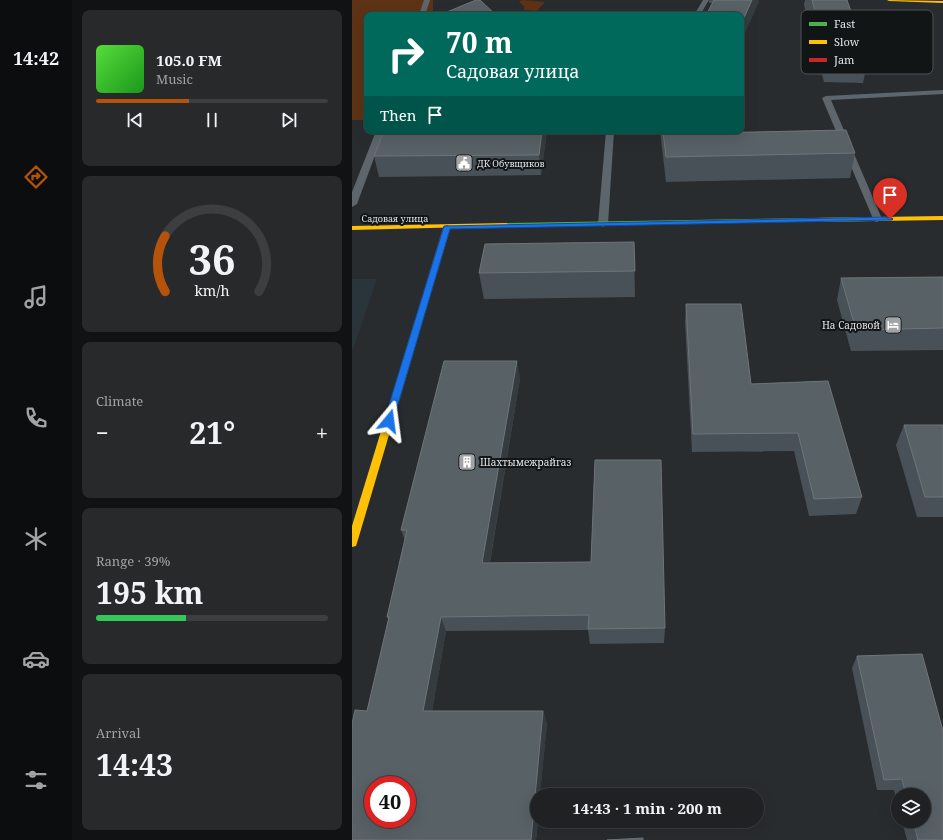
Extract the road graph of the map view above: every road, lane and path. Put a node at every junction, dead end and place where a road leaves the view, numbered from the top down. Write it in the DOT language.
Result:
graph roads {
  1 [pos="427,0"];
  2 [pos="706,0"];
  3 [pos="888,0"];
  4 [pos="943,2"];
  5 [pos="423,12"];
  6 [pos="699,12"];
  7 [pos="943,92"];
  8 [pos="379,134"];
  9 [pos="610,134"];
  10 [pos="352,204"];
  11 [pos="943,218"];
  12 [pos="876,219"];
  13 [pos="603,224"];
  14 [pos="447,227"];
  15 [pos="352,228"];
  16 [pos="352,543"];
  1 -- 5 [label="lane"];
  2 -- 6 [label="lane"];
  3 -- 4 [label="street"];
  7 -- 12 [label="lane"];
  8 -- 10 [label="lane"];
  9 -- 13 [label="lane"];
  11 -- 12 [label="street, Садовая улица"];
  12 -- 13 [label="street, Садовая улица"];
  13 -- 14 [label="street, Садовая улица"];
  14 -- 15 [label="street, Садовая улица"];
  14 -- 16 [label="street"];
}
